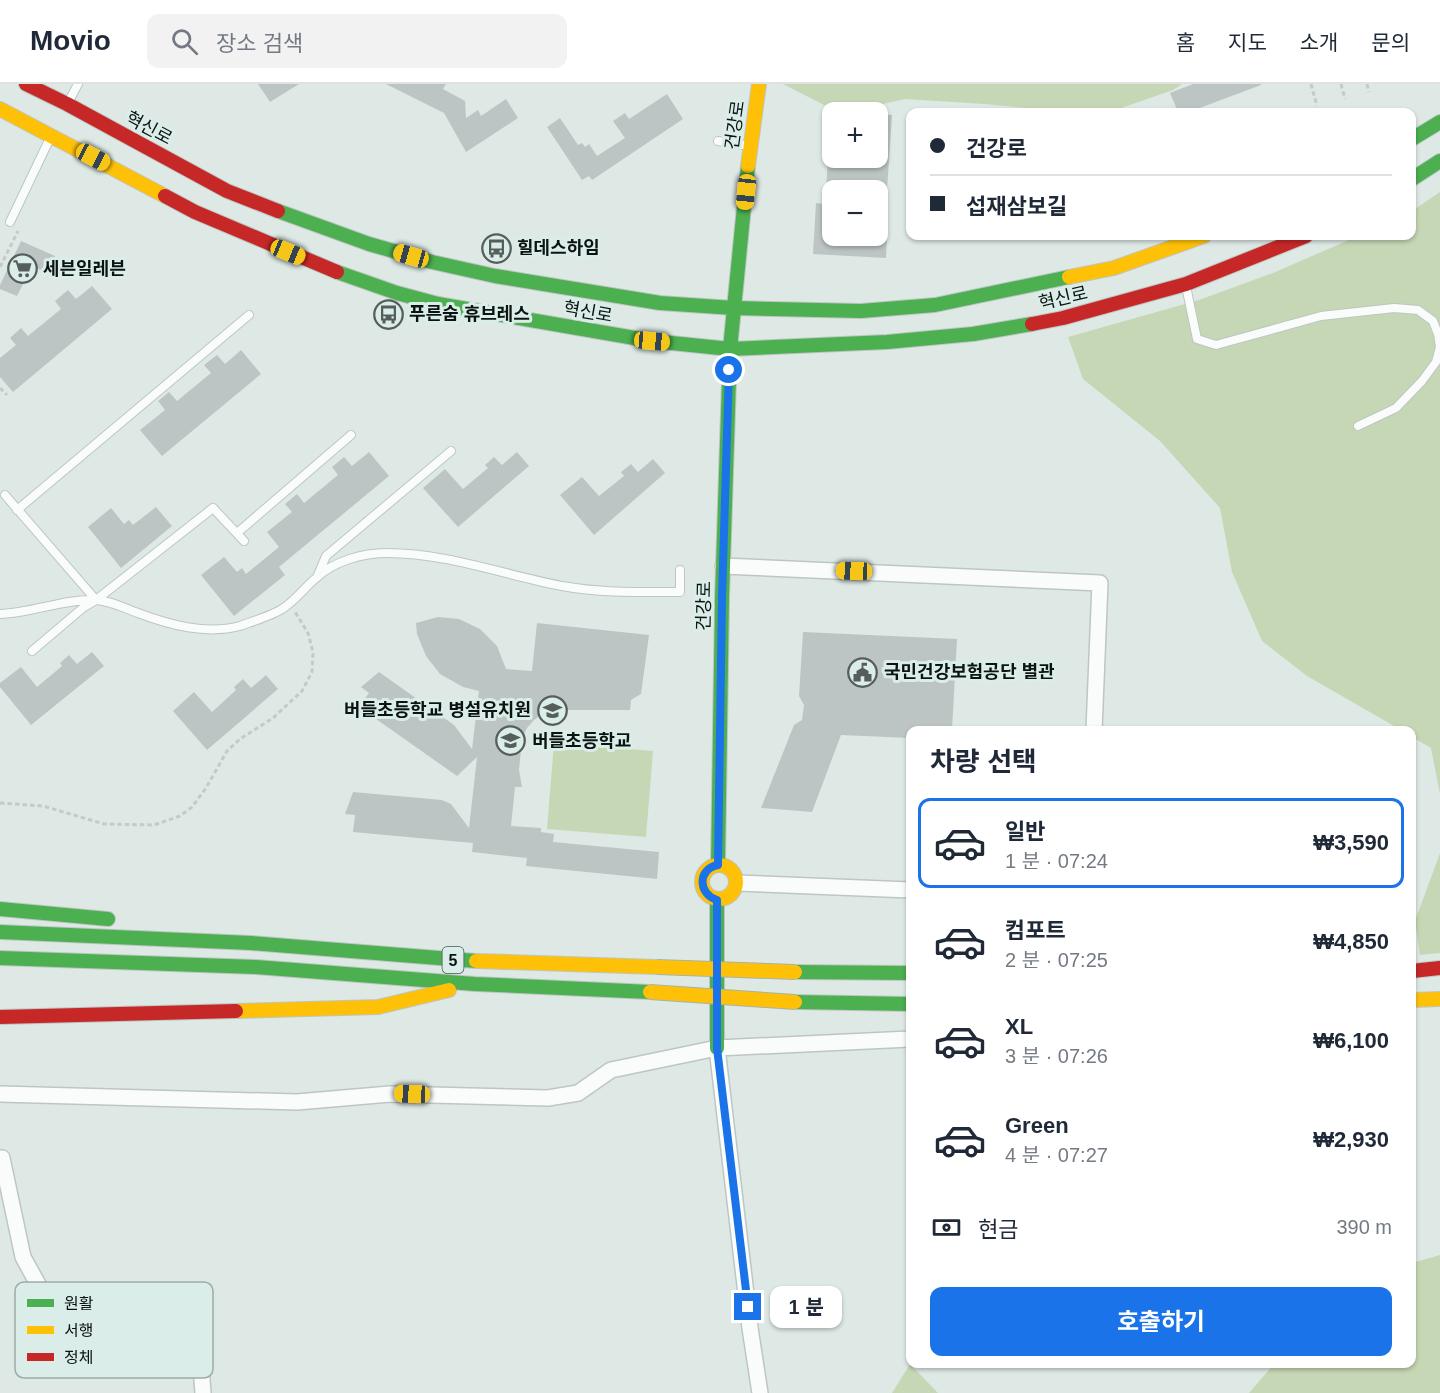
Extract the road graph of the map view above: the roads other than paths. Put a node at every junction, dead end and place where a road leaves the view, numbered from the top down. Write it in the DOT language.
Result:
graph roads {
  1 [pos="26,84"];
  2 [pos="78,84"];
  3 [pos="759,87"];
  4 [pos="0,109"];
  5 [pos="60,119"];
  6 [pos="1440,122"];
  7 [pos="1416,137"];
  8 [pos="718,141"];
  9 [pos="750,146"];
  10 [pos="1440,161"];
  11 [pos="1416,176"];
  12 [pos="10,222"];
  13 [pos="1193,240"];
  14 [pos="1296,240"];
  15 [pos="1186,284"];
  16 [pos="734,308"];
  17 [pos="249,315"];
  18 [pos="730,349"];
  19 [pos="1358,426"];
  20 [pos="351,435"];
  21 [pos="451,451"];
  22 [pos="5,495"];
  23 [pos="17,510"];
  24 [pos="237,533"];
  25 [pos="244,541"];
  26 [pos="723,566"];
  27 [pos="680,570"];
  28 [pos="318,575"];
  29 [pos="96,600"];
  30 [pos="0,614"];
  31 [pos="32,651"];
  32 [pos="1094,726"];
  33 [pos="718,865"];
  34 [pos="737,883"];
  35 [pos="906,890"];
  36 [pos="717,900"];
  37 [pos="0,909"];
  38 [pos="125,920"];
  39 [pos="193,927"];
  40 [pos="0,932"];
  41 [pos="0,958"];
  42 [pos="467,962"];
  43 [pos="1440,968"];
  44 [pos="1416,971"];
  45 [pos="906,973"];
  46 [pos="476,984"];
  47 [pos="1440,999"];
  48 [pos="1416,1000"];
  49 [pos="906,1004"];
  50 [pos="0,1017"];
  51 [pos="906,1039"];
  52 [pos="717,1048"];
  53 [pos="0,1094"];
  54 [pos="0,1158"];
  55 [pos="37,1282"];
  56 [pos="202,1378"];
  57 [pos="203,1393"];
  58 [pos="760,1393"];
  1 -- 5 [label="main road, 혁신로"];
  2 -- 5 [label="lane"];
  3 -- 9 [label="main road, 건강로"];
  4 -- 5 [label="main road, 혁신로"];
  5 -- 12 [label="lane"];
  5 -- 16 [label="main road, 혁신로"];
  5 -- 18 [label="main road, 혁신로"];
  6 -- 7 [label="main road"];
  8 -- 9 [label="lane"];
  9 -- 16 [label="main road, 건강로"];
  10 -- 11 [label="main road"];
  13 -- 16 [label="main road, 혁신로"];
  14 -- 15 [label="main road, 혁신로"];
  15 -- 18 [label="main road, 혁신로"];
  15 -- 19 [label="lane"];
  16 -- 18 [label="main road, 건강로"];
  17 -- 23 [label="lane"];
  18 -- 26 [label="main road, 건강로"];
  20 -- 24 [label="lane"];
  21 -- 28 [label="lane"];
  22 -- 23 [label="lane"];
  23 -- 29 [label="lane"];
  24 -- 25 [label="lane"];
  24 -- 29 [label="lane"];
  26 -- 32 [label="street"];
  26 -- 33 [label="main road, 건강로"];
  27 -- 28 [label="lane"];
  28 -- 29 [label="lane"];
  29 -- 30 [label="lane"];
  29 -- 31 [label="lane"];
  33 -- 34 [label="main road"];
  33 -- 36 [label="main road"];
  34 -- 35 [label="street"];
  34 -- 36 [label="main road"];
  36 -- 52 [label="main road"];
  37 -- 38 [label="main road"];
  39 -- 42 [label="main road"];
  40 -- 42 [label="main road, 5"];
  41 -- 46 [label="main road, 5"];
  42 -- 45 [label="main road, 5, bridge"];
  43 -- 44 [label="main road"];
  46 -- 49 [label="main road, 5, bridge"];
  46 -- 50 [label="main road"];
  47 -- 48 [label="main road"];
  51 -- 52 [label="street"];
  52 -- 53 [label="street"];
  52 -- 58 [label="street"];
  54 -- 55 [label="street"];
  56 -- 57 [label="street"];
}
